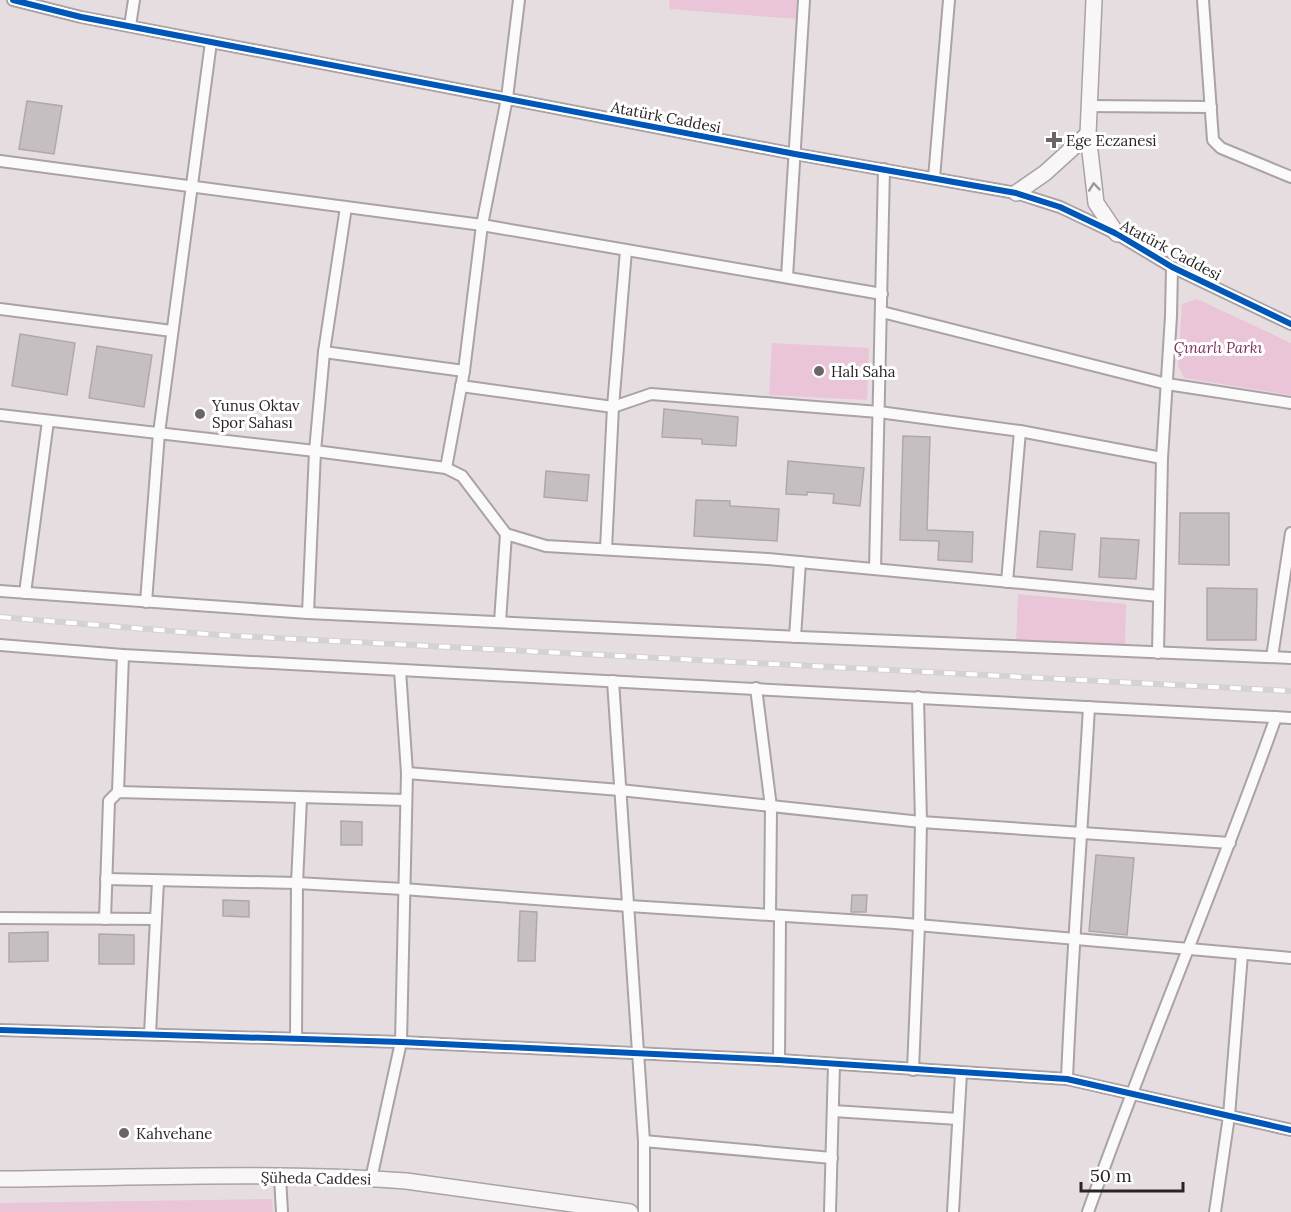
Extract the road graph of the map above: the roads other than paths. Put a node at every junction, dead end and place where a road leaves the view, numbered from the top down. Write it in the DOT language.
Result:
graph roads {
  1 [pos="13,0"];
  2 [pos="134,0"];
  3 [pos="519,0"];
  4 [pos="804,0"];
  5 [pos="949,0"];
  6 [pos="1094,0"];
  7 [pos="1203,0"];
  8 [pos="130,26"];
  9 [pos="211,42"];
  10 [pos="507,98"];
  11 [pos="1089,106"];
  12 [pos="1211,107"];
  13 [pos="1088,134"];
  14 [pos="795,154"];
  15 [pos="0,160"];
  16 [pos="884,169"];
  17 [pos="1291,177"];
  18 [pos="934,178"];
  19 [pos="193,186"];
  20 [pos="1016,193"];
  21 [pos="346,207"];
  22 [pos="482,225"];
  23 [pos="1117,234"];
  24 [pos="626,250"];
  25 [pos="1172,267"];
  26 [pos="787,277"];
  27 [pos="882,294"];
  28 [pos="0,309"];
  29 [pos="882,312"];
  30 [pos="1291,324"];
  31 [pos="172,331"];
  32 [pos="324,352"];
  33 [pos="464,371"];
  34 [pos="1167,384"];
  35 [pos="461,386"];
  36 [pos="1291,402"];
  37 [pos="613,407"];
  38 [pos="879,412"];
  39 [pos="0,415"];
  40 [pos="48,421"];
  41 [pos="1020,431"];
  42 [pos="159,433"];
  43 [pos="315,451"];
  44 [pos="1162,458"];
  45 [pos="446,468"];
  46 [pos="1291,533"];
  47 [pos="506,534"];
  48 [pos="606,549"];
  49 [pos="800,562"];
  50 [pos="875,569"];
  51 [pos="1007,582"];
  52 [pos="0,591"];
  53 [pos="25,593"];
  54 [pos="1159,596"];
  55 [pos="146,602"];
  56 [pos="308,613"];
  57 [pos="500,622"];
  58 [pos="795,637"];
  59 [pos="0,645"];
  60 [pos="1158,652"];
  61 [pos="123,656"];
  62 [pos="1272,657"];
  63 [pos="1291,658"];
  64 [pos="400,670"];
  65 [pos="613,681"];
  66 [pos="756,688"];
  67 [pos="918,697"];
  68 [pos="1089,707"];
  69 [pos="1276,717"];
  70 [pos="1291,718"];
  71 [pos="407,773"];
  72 [pos="620,790"];
  73 [pos="118,792"];
  74 [pos="301,799"];
  75 [pos="406,800"];
  76 [pos="771,807"];
  77 [pos="921,822"];
  78 [pos="1082,834"];
  79 [pos="1230,843"];
  80 [pos="106,879"];
  81 [pos="158,881"];
  82 [pos="297,883"];
  83 [pos="404,889"];
  84 [pos="629,906"];
  85 [pos="775,915"];
  86 [pos="0,918"];
  87 [pos="105,919"];
  88 [pos="156,919"];
  89 [pos="920,925"];
  90 [pos="1073,939"];
  91 [pos="1189,950"];
  92 [pos="1242,954"];
  93 [pos="1291,958"];
  94 [pos="0,1030"];
  95 [pos="150,1034"];
  96 [pos="296,1039"];
  97 [pos="401,1042"];
  98 [pos="638,1053"];
  99 [pos="779,1060"];
  100 [pos="834,1064"];
  101 [pos="913,1070"];
  102 [pos="961,1073"];
  103 [pos="1066,1079"];
  104 [pos="1130,1094"];
  105 [pos="833,1111"];
  106 [pos="1228,1116"];
  107 [pos="958,1119"];
  108 [pos="1291,1130"];
  109 [pos="644,1141"];
  110 [pos="832,1158"];
  111 [pos="280,1177"];
  112 [pos="0,1179"];
  113 [pos="371,1179"];
  114 [pos="282,1212"];
  115 [pos="630,1212"];
  116 [pos="644,1212"];
  117 [pos="830,1212"];
  118 [pos="953,1212"];
  119 [pos="1088,1212"];
  120 [pos="1215,1212"];
  1 -- 8 [label="street, Atatürk Caddesi"];
  2 -- 8 [label="street"];
  3 -- 10 [label="street"];
  4 -- 14 [label="street"];
  5 -- 18 [label="street"];
  6 -- 11 [label="main road"];
  7 -- 12 [label="street"];
  8 -- 9 [label="street, Atatürk Caddesi"];
  9 -- 10 [label="street, Atatürk Caddesi"];
  9 -- 19 [label="street"];
  10 -- 14 [label="street, Atatürk Caddesi"];
  10 -- 22 [label="street"];
  11 -- 12 [label="street"];
  11 -- 13 [label="main road"];
  12 -- 17 [label="street"];
  13 -- 20 [label="main road"];
  23 -- 13 [label="main road, one-way"];
  14 -- 16 [label="street, Atatürk Caddesi"];
  14 -- 26 [label="street"];
  15 -- 19 [label="street"];
  16 -- 18 [label="street, Atatürk Caddesi"];
  16 -- 27 [label="street"];
  18 -- 20 [label="street, Atatürk Caddesi"];
  19 -- 21 [label="street"];
  19 -- 31 [label="street"];
  20 -- 23 [label="street, Atatürk Caddesi"];
  21 -- 22 [label="street"];
  21 -- 32 [label="street"];
  22 -- 24 [label="street"];
  22 -- 33 [label="street"];
  23 -- 25 [label="street, Atatürk Caddesi"];
  24 -- 26 [label="street"];
  24 -- 37 [label="street"];
  25 -- 30 [label="street, Atatürk Caddesi"];
  25 -- 34 [label="street"];
  26 -- 27 [label="street"];
  27 -- 29 [label="street"];
  28 -- 31 [label="street"];
  29 -- 34 [label="street"];
  29 -- 38 [label="street"];
  31 -- 42 [label="street"];
  32 -- 33 [label="street"];
  32 -- 43 [label="street"];
  33 -- 35 [label="street"];
  34 -- 36 [label="street"];
  34 -- 44 [label="street"];
  35 -- 37 [label="street"];
  35 -- 45 [label="street"];
  37 -- 38 [label="street"];
  37 -- 48 [label="street"];
  38 -- 41 [label="street"];
  38 -- 50 [label="street"];
  39 -- 40 [label="street"];
  40 -- 42 [label="street"];
  40 -- 53 [label="street"];
  41 -- 44 [label="street"];
  41 -- 51 [label="street"];
  42 -- 43 [label="street"];
  42 -- 55 [label="street"];
  43 -- 45 [label="street"];
  43 -- 56 [label="street"];
  44 -- 54 [label="street"];
  45 -- 47 [label="street"];
  46 -- 62 [label="street"];
  47 -- 48 [label="street"];
  47 -- 57 [label="street"];
  48 -- 49 [label="street"];
  49 -- 50 [label="street"];
  49 -- 58 [label="street"];
  50 -- 51 [label="street"];
  51 -- 54 [label="street"];
  52 -- 53 [label="street"];
  53 -- 55 [label="street"];
  54 -- 60 [label="street"];
  55 -- 56 [label="street"];
  56 -- 57 [label="street"];
  57 -- 58 [label="street"];
  58 -- 60 [label="street"];
  59 -- 61 [label="street"];
  60 -- 62 [label="street"];
  61 -- 64 [label="street"];
  61 -- 73 [label="street"];
  62 -- 63 [label="street"];
  64 -- 65 [label="street"];
  64 -- 71 [label="street"];
  65 -- 66 [label="street"];
  65 -- 72 [label="street"];
  66 -- 67 [label="street"];
  66 -- 76 [label="street"];
  67 -- 68 [label="street"];
  67 -- 77 [label="street"];
  68 -- 69 [label="street"];
  68 -- 78 [label="street"];
  69 -- 70 [label="street"];
  69 -- 79 [label="street"];
  71 -- 72 [label="street"];
  71 -- 75 [label="street"];
  72 -- 76 [label="street"];
  72 -- 84 [label="street"];
  73 -- 74 [label="street"];
  73 -- 80 [label="street"];
  74 -- 75 [label="street"];
  74 -- 82 [label="street"];
  75 -- 83 [label="street"];
  76 -- 77 [label="street"];
  76 -- 85 [label="street"];
  77 -- 78 [label="street"];
  77 -- 89 [label="street"];
  78 -- 79 [label="street"];
  78 -- 90 [label="street"];
  79 -- 91 [label="street"];
  80 -- 81 [label="street"];
  80 -- 87 [label="street"];
  81 -- 82 [label="street"];
  81 -- 88 [label="street"];
  82 -- 83 [label="street"];
  82 -- 96 [label="street"];
  83 -- 84 [label="street"];
  83 -- 97 [label="street"];
  84 -- 85 [label="street"];
  84 -- 98 [label="street"];
  85 -- 89 [label="street"];
  85 -- 99 [label="street"];
  86 -- 87 [label="street"];
  87 -- 88 [label="street"];
  88 -- 95 [label="street"];
  89 -- 90 [label="street"];
  89 -- 101 [label="street"];
  90 -- 91 [label="street"];
  90 -- 103 [label="street"];
  91 -- 92 [label="street"];
  91 -- 104 [label="street"];
  92 -- 93 [label="street"];
  92 -- 106 [label="street"];
  94 -- 95 [label="street"];
  95 -- 96 [label="street"];
  96 -- 97 [label="street"];
  97 -- 98 [label="street"];
  97 -- 113 [label="street"];
  98 -- 99 [label="street"];
  98 -- 109 [label="street"];
  99 -- 100 [label="street"];
  100 -- 101 [label="street"];
  100 -- 105 [label="street"];
  101 -- 102 [label="street"];
  102 -- 103 [label="street"];
  102 -- 107 [label="street"];
  103 -- 104 [label="street"];
  104 -- 106 [label="street"];
  104 -- 119 [label="street"];
  105 -- 107 [label="street"];
  105 -- 110 [label="street"];
  106 -- 108 [label="street"];
  106 -- 120 [label="street"];
  107 -- 118 [label="street"];
  109 -- 110 [label="street"];
  109 -- 116 [label="street"];
  110 -- 117 [label="street"];
  111 -- 112 [label="main road, Şüheda Caddesi"];
  111 -- 113 [label="main road, Şüheda Caddesi"];
  111 -- 114 [label="street"];
  113 -- 115 [label="main road, Şüheda Caddesi"];
}
